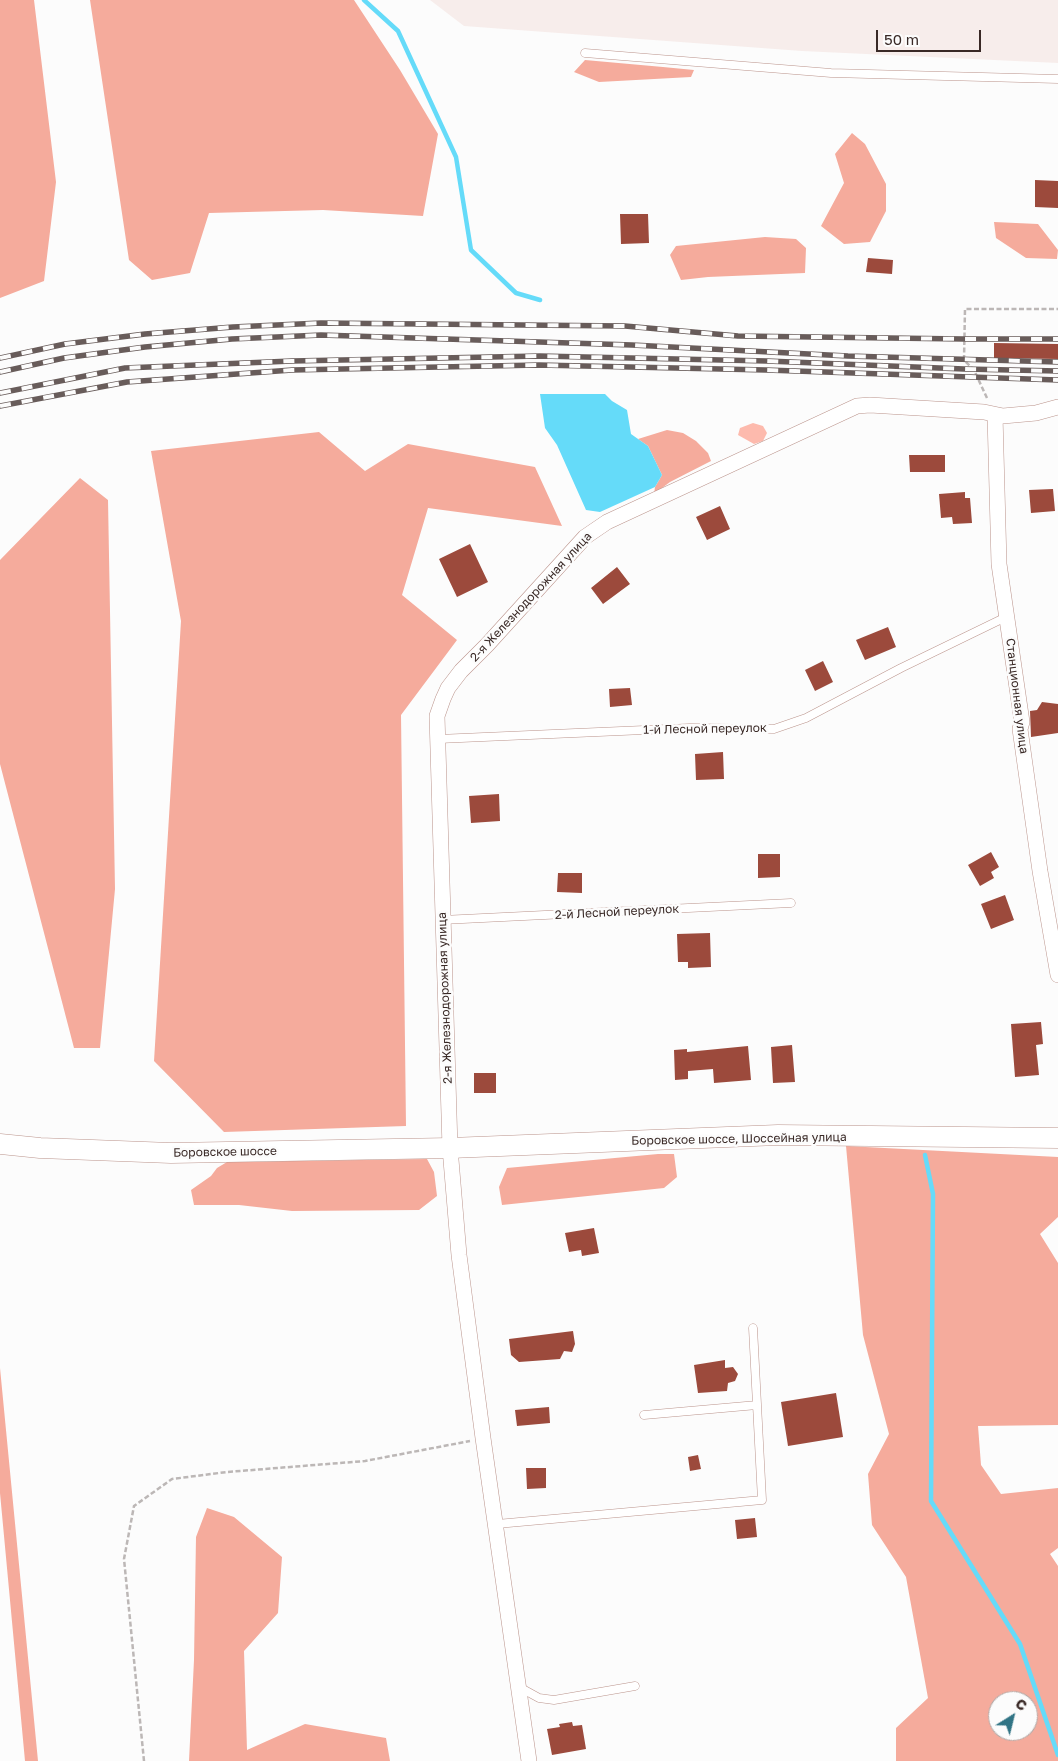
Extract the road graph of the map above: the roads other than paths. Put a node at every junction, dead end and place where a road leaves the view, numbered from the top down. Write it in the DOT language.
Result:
graph roads {
  1 [pos="585,53"];
  2 [pos="1058,79"];
  3 [pos="1058,407"];
  4 [pos="995,415"];
  5 [pos="1006,617"];
  6 [pos="438,738"];
  7 [pos="791,903"];
  8 [pos="442,920"];
  9 [pos="1058,974"];
  10 [pos="1058,1138"];
  11 [pos="0,1144"];
  12 [pos="450,1148"];
  13 [pos="753,1328"];
  14 [pos="757,1405"];
  15 [pos="644,1415"];
  16 [pos="497,1524"];
  17 [pos="635,1686"];
  18 [pos="519,1687"];
  19 [pos="530,1761"];
  1 -- 2 [label="lane"];
  3 -- 4 [label="street, 2-я Железнодорожная улица"];
  4 -- 5 [label="street, Станционная улица"];
  4 -- 6 [label="street, 2-я Железнодорожная улица"];
  5 -- 6 [label="lane, 1-й Лесной переулок"];
  5 -- 9 [label="street, Станционная улица"];
  6 -- 8 [label="street, 2-я Железнодорожная улица"];
  7 -- 8 [label="lane, 2-й Лесной переулок"];
  8 -- 12 [label="street, 2-я Железнодорожная улица"];
  10 -- 12 [label="main road, Боровское шоссе, Шоссейная улица"];
  11 -- 12 [label="main road, Боровское шоссе"];
  12 -- 16 [label="street, 2-я Железнодорожная улица"];
  13 -- 14 [label="lane"];
  14 -- 15 [label="lane"];
  14 -- 16 [label="lane"];
  16 -- 18 [label="street, 2-я Железнодорожная улица"];
  17 -- 18 [label="lane"];
  18 -- 19 [label="street, 2-я Железнодорожная улица"];
}
